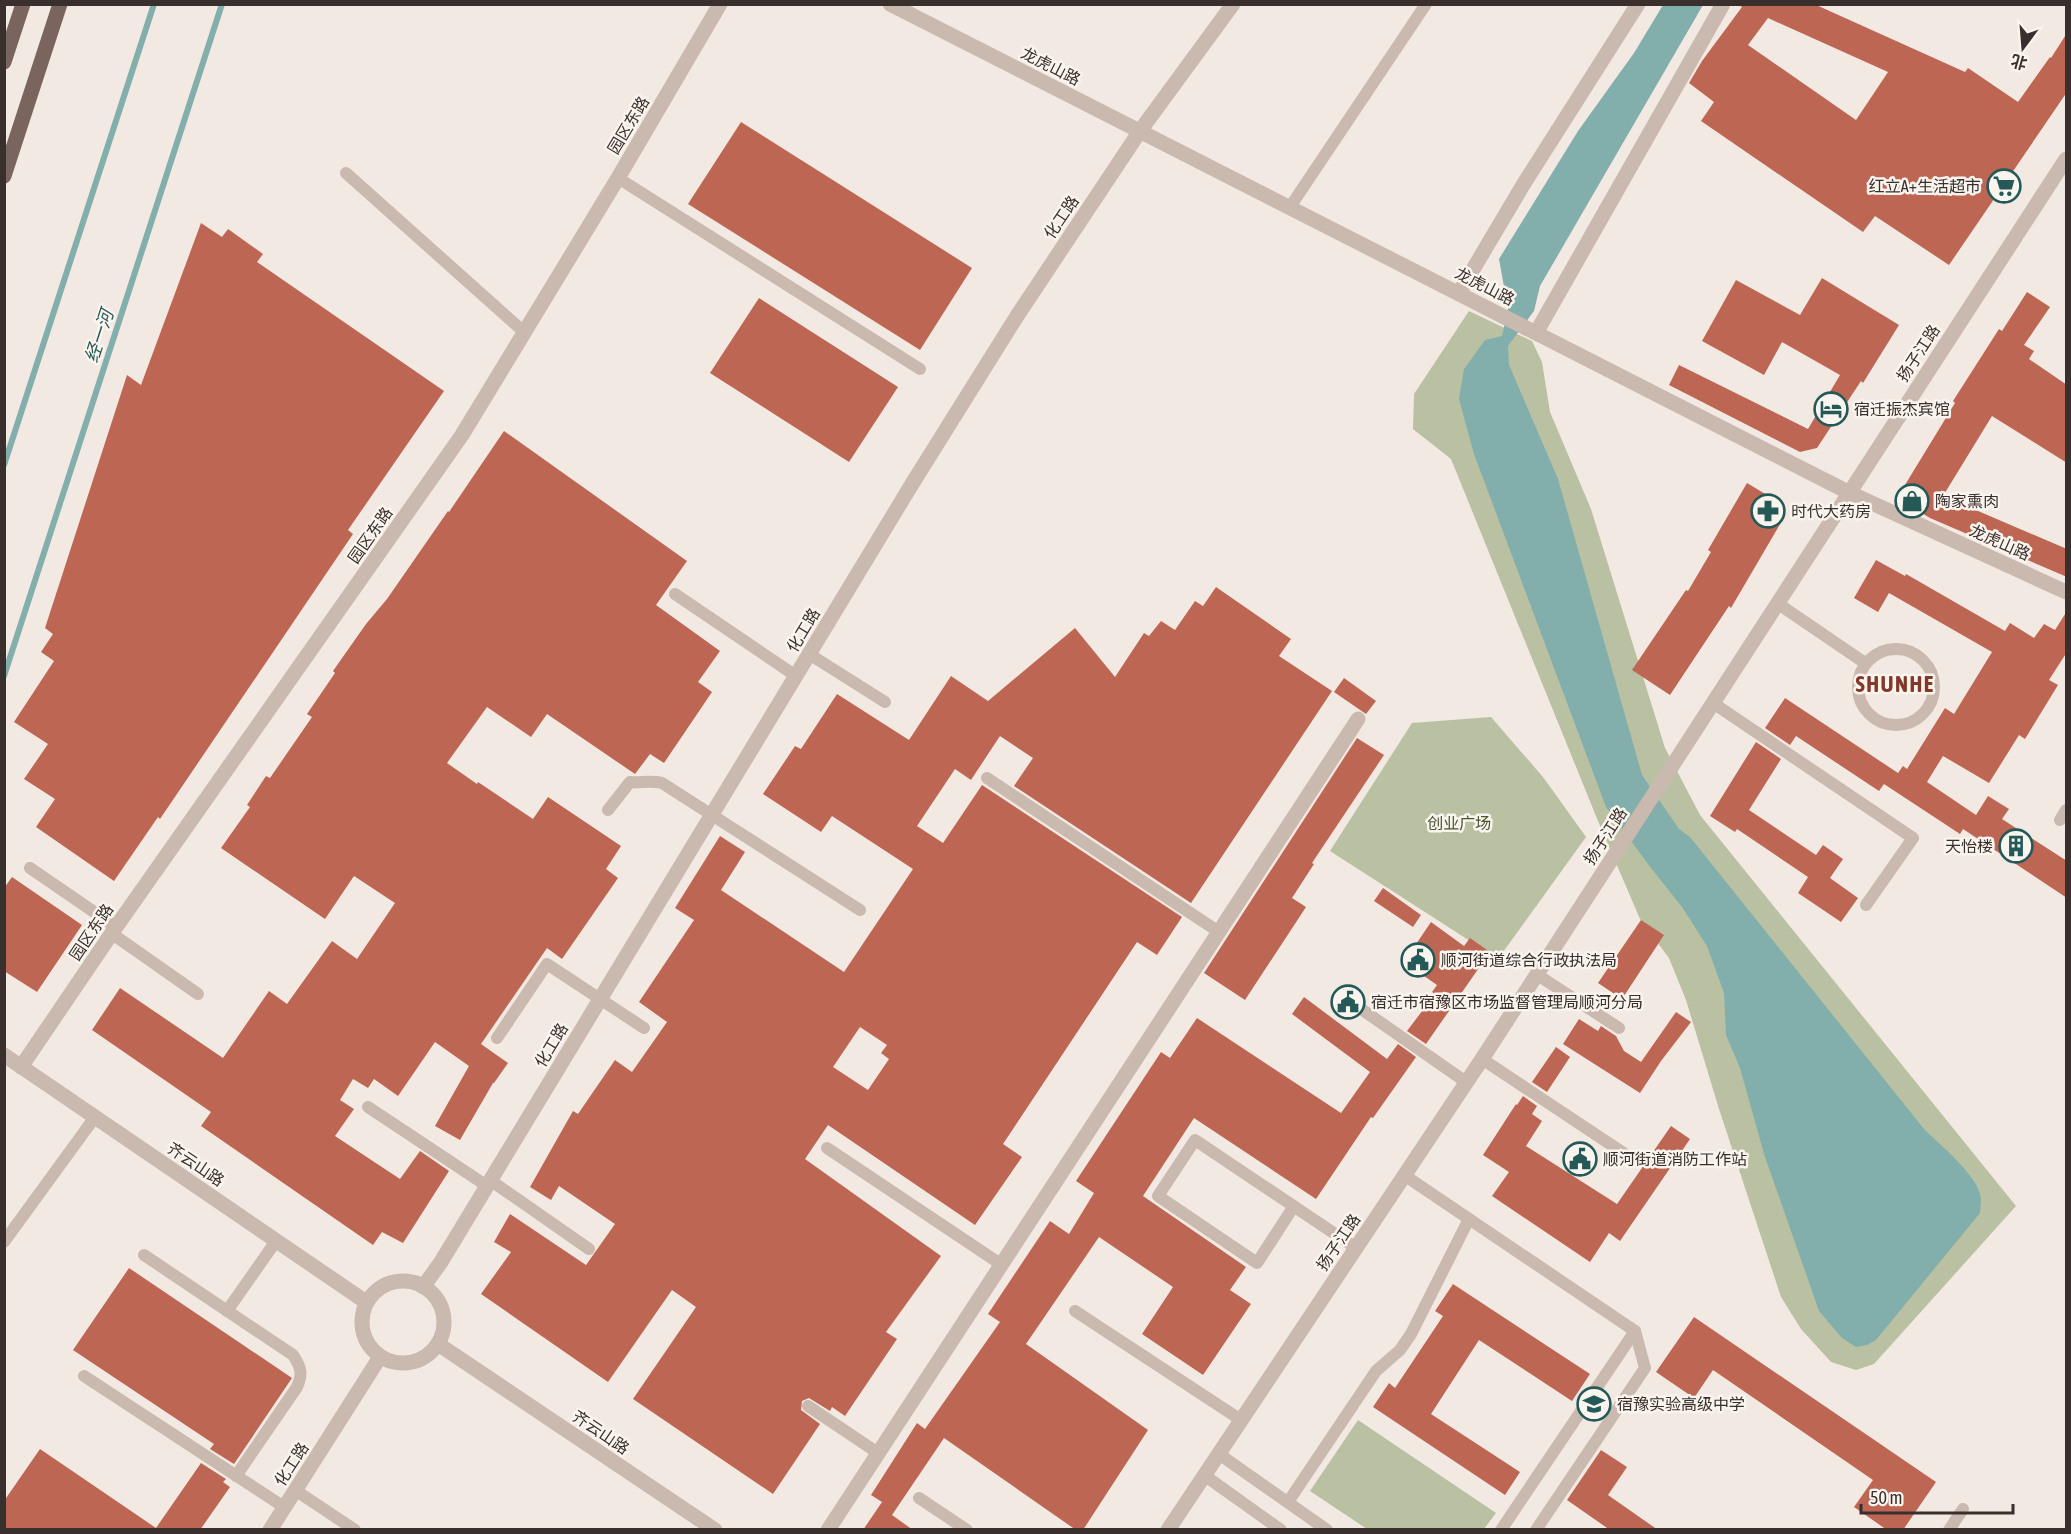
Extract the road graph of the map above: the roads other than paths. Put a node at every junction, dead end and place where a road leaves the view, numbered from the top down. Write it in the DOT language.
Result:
graph roads {
  1 [pos="23,4"];
  2 [pos="60,4"];
  3 [pos="720,4"];
  4 [pos="890,4"];
  5 [pos="1233,4"];
  6 [pos="1426,4"];
  7 [pos="1638,4"];
  8 [pos="1723,4"];
  9 [pos="4,62"];
  10 [pos="1140,131"];
  11 [pos="2066,160"];
  12 [pos="346,173"];
  13 [pos="4,176"];
  14 [pos="618,178"];
  15 [pos="1290,207"];
  16 [pos="1459,293"];
  17 [pos="524,332"];
  18 [pos="1536,333"];
  19 [pos="920,369"];
  20 [pos="1850,493"];
  21 [pos="2067,592"];
  22 [pos="675,594"];
  23 [pos="1778,603"];
  24 [pos="809,654"];
  25 [pos="1865,663"];
  26 [pos="796,676"];
  27 [pos="885,702"];
  28 [pos="1713,703"];
  29 [pos="1358,719"];
  30 [pos="987,778"];
  31 [pos="608,810"];
  32 [pos="712,815"];
  33 [pos="30,868"];
  34 [pos="1866,905"];
  35 [pos="860,910"];
  36 [pos="114,930"];
  37 [pos="1219,932"];
  38 [pos="1536,974"];
  39 [pos="198,994"];
  40 [pos="1344,997"];
  41 [pos="600,999"];
  42 [pos="644,1028"];
  43 [pos="1619,1028"];
  44 [pos="497,1038"];
  45 [pos="4,1055"];
  46 [pos="1482,1059"];
  47 [pos="21,1067"];
  48 [pos="1466,1082"];
  49 [pos="368,1107"];
  50 [pos="95,1117"];
  51 [pos="827,1148"];
  52 [pos="1625,1154"];
  53 [pos="1404,1175"];
  54 [pos="489,1183"];
  55 [pos="1294,1206"];
  56 [pos="1469,1219"];
  57 [pos="276,1240"];
  58 [pos="4,1242"];
  59 [pos="1356,1248"];
  60 [pos="589,1249"];
  61 [pos="144,1255"];
  62 [pos="1002,1265"];
  63 [pos="423,1287"];
  64 [pos="366,1302"];
  65 [pos="227,1311"];
  66 [pos="1075,1311"];
  67 [pos="1635,1330"];
  68 [pos="438,1344"];
  69 [pos="380,1357"];
  70 [pos="84,1376"];
  71 [pos="808,1406"];
  72 [pos="1241,1420"];
  73 [pos="878,1453"];
  74 [pos="1218,1454"];
  75 [pos="1204,1475"];
  76 [pos="236,1476"];
  77 [pos="296,1490"];
  78 [pos="919,1498"];
  79 [pos="1288,1502"];
  80 [pos="284,1508"];
  81 [pos="1963,1509"];
  82 [pos="1540,1528"];
  83 [pos="270,1530"];
  84 [pos="355,1530"];
  85 [pos="715,1530"];
  86 [pos="828,1530"];
  87 [pos="967,1530"];
  88 [pos="1168,1530"];
  89 [pos="1281,1530"];
  90 [pos="1327,1530"];
  91 [pos="1502,1530"];
  92 [pos="1949,1530"];
  1 -- 9 [label="main road"];
  2 -- 13 [label="main road"];
  3 -- 14 [label="street, 园区东路"];
  4 -- 10 [label="street, 龙虎山路"];
  5 -- 10 [label="street, 化工路"];
  6 -- 15 [label="lane"];
  7 -- 16 [label="street"];
  8 -- 18 [label="street"];
  10 -- 15 [label="street, 龙虎山路"];
  10 -- 24 [label="street, 化工路"];
  11 -- 20 [label="street, 扬子江路"];
  12 -- 17 [label="lane"];
  14 -- 17 [label="street, 园区东路"];
  14 -- 19 [label="lane"];
  15 -- 16 [label="street, 龙虎山路"];
  16 -- 18 [label="street, 龙虎山路"];
  17 -- 36 [label="street, 园区东路"];
  18 -- 20 [label="street, 龙虎山路"];
  20 -- 21 [label="street, 龙虎山路"];
  20 -- 23 [label="street, 扬子江路"];
  22 -- 26 [label="lane"];
  23 -- 25 [label="lane"];
  23 -- 28 [label="street, 扬子江路"];
  24 -- 26 [label="street, 化工路"];
  24 -- 27 [label="lane"];
  25 -- 25 [label="lane"];
  26 -- 32 [label="street, 化工路"];
  28 -- 34 [label="lane"];
  28 -- 38 [label="street, 扬子江路"];
  29 -- 37 [label="street"];
  30 -- 37 [label="lane"];
  31 -- 32 [label="lane"];
  32 -- 35 [label="lane"];
  32 -- 41 [label="street, 化工路"];
  33 -- 36 [label="lane"];
  36 -- 39 [label="lane"];
  36 -- 47 [label="street, 园区东路"];
  37 -- 62 [label="street"];
  38 -- 43 [label="lane"];
  38 -- 46 [label="street, 扬子江路"];
  40 -- 48 [label="lane"];
  41 -- 42 [label="lane"];
  41 -- 44 [label="lane"];
  41 -- 54 [label="street, 化工路"];
  45 -- 47 [label="street, 齐云山路"];
  46 -- 48 [label="street, 扬子江路"];
  46 -- 52 [label="lane"];
  47 -- 50 [label="street, 齐云山路"];
  48 -- 53 [label="street, 扬子江路"];
  49 -- 54 [label="lane"];
  50 -- 57 [label="street, 齐云山路"];
  50 -- 58 [label="lane"];
  51 -- 62 [label="lane"];
  53 -- 56 [label="lane"];
  53 -- 59 [label="street, 扬子江路"];
  54 -- 60 [label="lane"];
  54 -- 63 [label="street, 化工路"];
  55 -- 55 [label="lane"];
  55 -- 59 [label="lane"];
  56 -- 67 [label="lane"];
  56 -- 79 [label="lane"];
  57 -- 64 [label="street, 齐云山路"];
  57 -- 65 [label="lane"];
  59 -- 72 [label="street, 扬子江路"];
  61 -- 65 [label="lane"];
  62 -- 73 [label="street"];
  63 -- 64 [label="street"];
  63 -- 68 [label="street"];
  64 -- 69 [label="street"];
  65 -- 76 [label="lane"];
  66 -- 72 [label="lane"];
  67 -- 82 [label="lane"];
  67 -- 91 [label="lane"];
  68 -- 69 [label="street"];
  68 -- 85 [label="street, 齐云山路"];
  69 -- 77 [label="street, 化工路"];
  70 -- 76 [label="lane"];
  71 -- 73 [label="lane"];
  72 -- 74 [label="street, 扬子江路"];
  73 -- 86 [label="street"];
  74 -- 75 [label="street, 扬子江路"];
  74 -- 79 [label="lane"];
  75 -- 88 [label="street, 扬子江路"];
  75 -- 89 [label="lane"];
  76 -- 80 [label="lane"];
  77 -- 80 [label="street, 化工路"];
  77 -- 84 [label="lane"];
  78 -- 87 [label="lane"];
  79 -- 90 [label="lane"];
  80 -- 83 [label="street, 化工路"];
  81 -- 92 [label="lane"];
}
